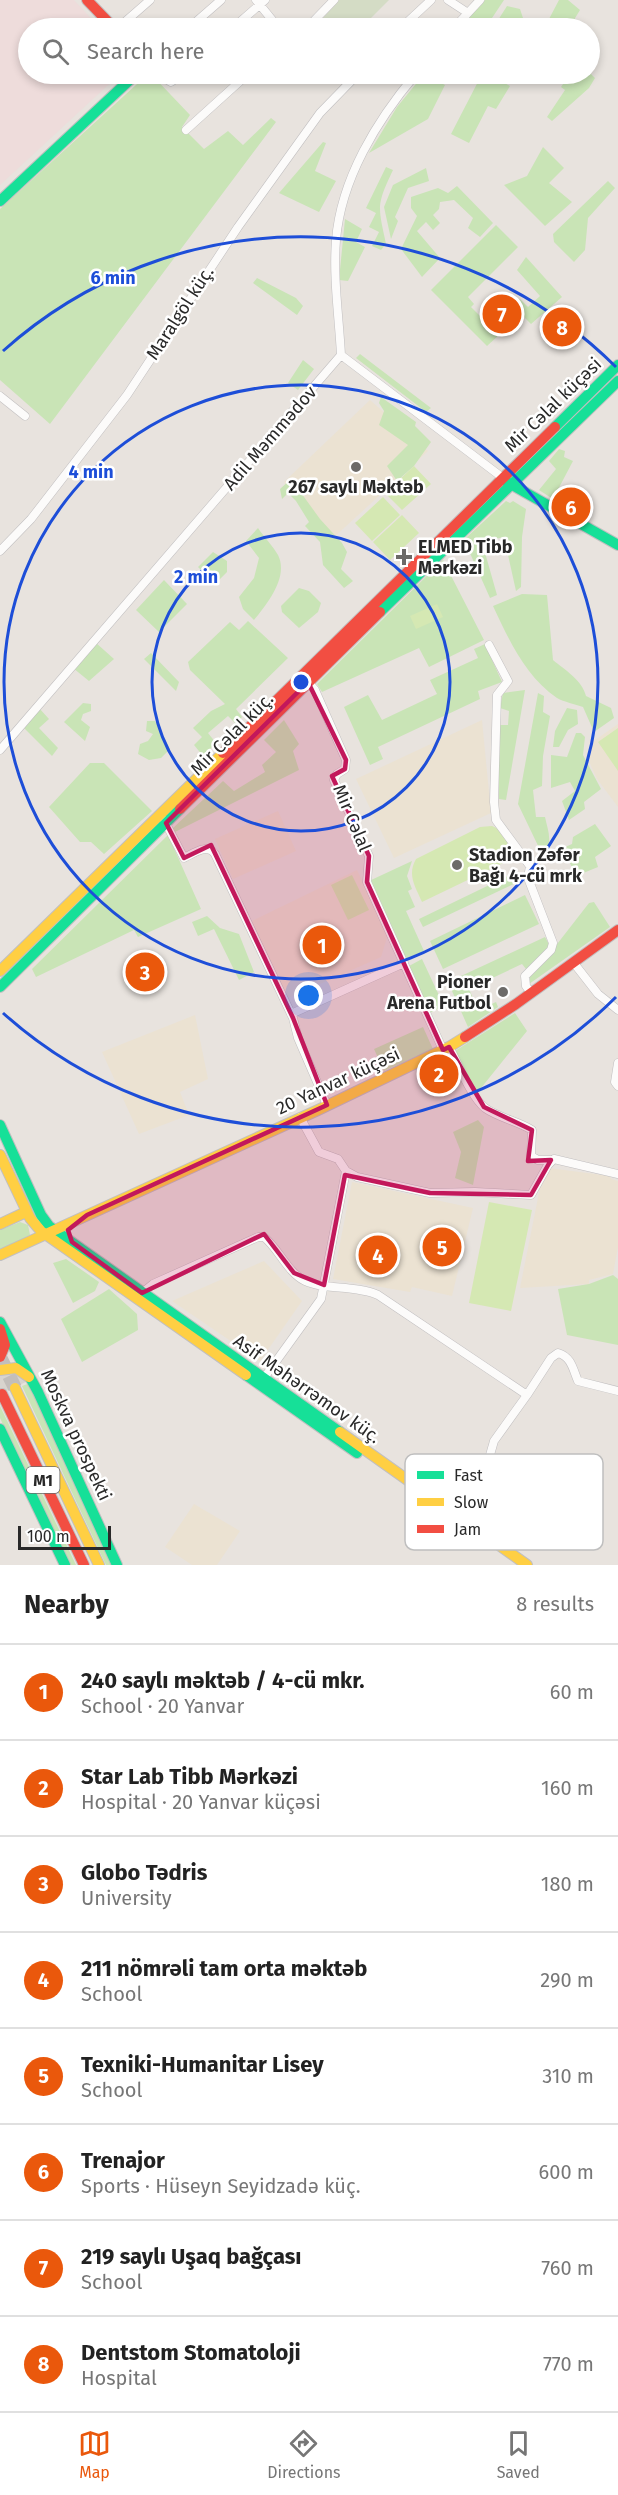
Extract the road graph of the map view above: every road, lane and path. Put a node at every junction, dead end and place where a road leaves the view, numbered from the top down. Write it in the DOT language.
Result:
graph roads {
  1 [pos="87,0"];
  2 [pos="150,0"];
  3 [pos="221,0"];
  4 [pos="334,0"];
  5 [pos="431,0"];
  6 [pos="448,0"];
  7 [pos="480,0"];
  8 [pos="260,1"];
  9 [pos="468,13"];
  10 [pos="104,18"];
  11 [pos="129,18"];
  12 [pos="200,18"];
  13 [pos="243,18"];
  14 [pos="271,18"];
  15 [pos="317,18"];
  16 [pos="412,18"];
  17 [pos="463,18"];
  18 [pos="125,84"];
  19 [pos="237,84"];
  20 [pos="348,84"];
  21 [pos="409,84"];
  22 [pos="186,130"];
  23 [pos="0,201"];
  24 [pos="341,355"];
  25 [pos="618,365"];
  26 [pos="618,381"];
  27 [pos="0,396"];
  28 [pos="25,416"];
  29 [pos="512,468"];
  30 [pos="507,481"];
  31 [pos="618,545"];
  32 [pos="0,551"];
  33 [pos="489,645"];
  34 [pos="308,682"];
  35 [pos="0,750"];
  36 [pos="163,818"];
  37 [pos="618,930"];
  38 [pos="23,957"];
  39 [pos="573,962"];
  40 [pos="404,963"];
  41 [pos="0,971"];
  42 [pos="0,987"];
  43 [pos="531,993"];
  44 [pos="618,1010"];
  45 [pos="291,1014"];
  46 [pos="446,1048"];
  47 [pos="618,1063"];
  48 [pos="618,1086"];
  49 [pos="327,1105"];
  50 [pos="300,1117"];
  51 [pos="0,1125"];
  52 [pos="0,1155"];
  53 [pos="551,1160"];
  54 [pos="346,1171"];
  55 [pos="618,1174"];
  56 [pos="26,1212"];
  57 [pos="87,1215"];
  58 [pos="0,1224"];
  59 [pos="50,1234"];
  60 [pos="67,1242"];
  61 [pos="0,1255"];
  62 [pos="0,1262"];
  63 [pos="324,1285"];
  64 [pos="142,1293"];
  65 [pos="0,1322"];
  66 [pos="0,1329"];
  67 [pos="0,1357"];
  68 [pos="0,1370"];
  69 [pos="262,1381"];
  70 [pos="33,1383"];
  71 [pos="15,1388"];
  72 [pos="618,1390"];
  73 [pos="2,1394"];
  74 [pos="526,1395"];
  75 [pos="0,1429"];
  76 [pos="490,1454"];
  77 [pos="405,1482"];
  78 [pos="496,1550"];
  79 [pos="504,1550"];
  80 [pos="98,1563"];
  81 [pos="65,1565"];
  82 [pos="84,1565"];
  83 [pos="117,1565"];
  84 [pos="514,1565"];
  85 [pos="527,1565"];
  1 -- 10 [label="main road"];
  2 -- 11 [label="street"];
  3 -- 12 [label="street"];
  4 -- 15 [label="street"];
  5 -- 16 [label="street"];
  6 -- 9 [label="street"];
  7 -- 9 [label="street"];
  8 -- 13 [label="street"];
  8 -- 14 [label="street"];
  9 -- 17 [label="street"];
  18 -- 23 [label="main road"];
  19 -- 22 [label="street"];
  20 -- 32 [label="street, Maralgöl küç."];
  21 -- 24 [label="street"];
  24 -- 30 [label="street"];
  24 -- 35 [label="street, Adil Məmmədov"];
  25 -- 29 [label="main road, Mir Cəlal küçəsi"];
  26 -- 30 [label="main road, Mir Cəlal küç."];
  27 -- 28 [label="street"];
  29 -- 30 [label="main road, Mir Cəlal küç."];
  30 -- 31 [label="main road"];
  30 -- 34 [label="main road, Mir Cəlal küç."];
  30 -- 36 [label="main road, Mir Cəlal küç."];
  33 -- 43 [label="street"];
  34 -- 36 [label="main road, Mir Cəlal küç."];
  34 -- 40 [label="street, Mir Cəlal"];
  36 -- 38 [label="main road, Mir Cəlal küç."];
  36 -- 45 [label="street"];
  37 -- 39 [label="main road, 20 Yanvar küçəsi"];
  38 -- 41 [label="main road, Mir Cəlal küç."];
  38 -- 42 [label="main road, Mir Cəlal küç."];
  39 -- 43 [label="main road, 20 Yanvar küçəsi"];
  39 -- 44 [label="street"];
  40 -- 45 [label="street"];
  40 -- 46 [label="street"];
  43 -- 46 [label="main road, 20 Yanvar küçəsi"];
  45 -- 49 [label="street"];
  46 -- 49 [label="main road, 20 Yanvar küçəsi"];
  46 -- 53 [label="street"];
  47 -- 48 [label="street"];
  49 -- 50 [label="main road, 20 Yanvar küçəsi"];
  50 -- 54 [label="street"];
  50 -- 57 [label="main road, 20 Yanvar küçəsi"];
  51 -- 59 [label="main road"];
  52 -- 56 [label="main road"];
  53 -- 54 [label="street"];
  53 -- 55 [label="street"];
  54 -- 63 [label="street"];
  56 -- 58 [label="main road"];
  56 -- 59 [label="main road"];
  57 -- 59 [label="main road, 20 Yanvar küçəsi"];
  57 -- 60 [label="main road"];
  59 -- 60 [label="main road"];
  59 -- 61 [label="main road"];
  59 -- 62 [label="main road"];
  60 -- 64 [label="main road, Asif Məhərrəmov küç."];
  60 -- 69 [label="main road, Asif Məhərrəmov küç."];
  63 -- 64 [label="street"];
  63 -- 69 [label="street"];
  63 -- 74 [label="street"];
  64 -- 69 [label="main road, Asif Məhərrəmov küç."];
  65 -- 70 [label="main road, Moskva prospekti"];
  66 -- 67 [label="main road"];
  68 -- 70 [label="main road"];
  69 -- 77 [label="main road, Asif Məhərrəmov küç."];
  70 -- 83 [label="main road, Moskva prospekti"];
  71 -- 80 [label="main road, Moskva prospekti / M1"];
  72 -- 74 [label="street"];
  73 -- 82 [label="main road, M1"];
  74 -- 76 [label="street"];
  75 -- 81 [label="main road"];
  78 -- 84 [label="main road, Asif Məhərrəmov küç."];
  79 -- 85 [label="main road, Asif Məhərrəmov küç."];
}
